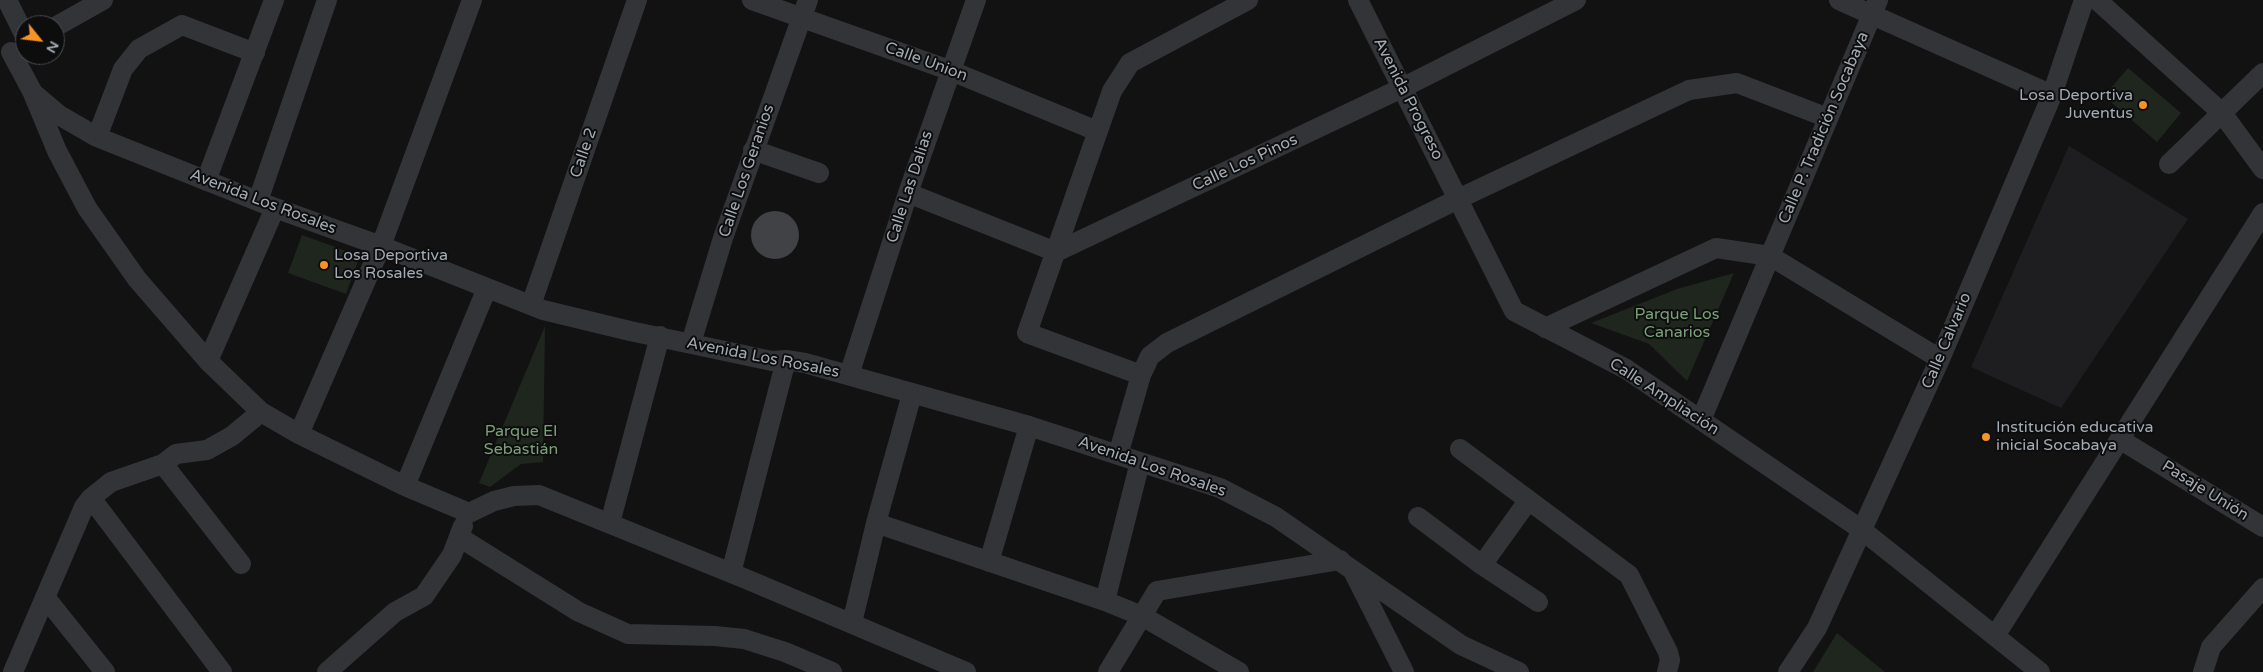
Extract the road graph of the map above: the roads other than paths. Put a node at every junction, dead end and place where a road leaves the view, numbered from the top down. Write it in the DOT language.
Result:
graph roads {
  1 [pos="7,0"];
  2 [pos="103,0"];
  3 [pos="274,0"];
  4 [pos="327,0"];
  5 [pos="472,0"];
  6 [pos="637,0"];
  7 [pos="752,0"];
  8 [pos="976,0"];
  9 [pos="1248,0"];
  10 [pos="1358,0"];
  11 [pos="1576,0"];
  12 [pos="1839,0"];
  13 [pos="2084,0"];
  14 [pos="2097,0"];
  15 [pos="1875,7"];
  16 [pos="1540,8"];
  17 [pos="805,9"];
  18 [pos="15,16"];
  19 [pos="65,21"];
  20 [pos="12,52"];
  21 [pos="254,53"];
  22 [pos="949,70"];
  23 [pos="2263,73"];
  24 [pos="1402,88"];
  25 [pos="33,93"];
  26 [pos="2052,95"];
  27 [pos="2222,113"];
  28 [pos="1828,118"];
  29 [pos="1097,131"];
  30 [pos="97,137"];
  31 [pos="753,150"];
  32 [pos="2169,164"];
  33 [pos="2263,169"];
  34 [pos="819,173"];
  35 [pos="206,181"];
  36 [pos="908,193"];
  37 [pos="1458,199"];
  38 [pos="266,204"];
  39 [pos="2263,213"];
  40 [pos="381,246"];
  41 [pos="1056,252"];
  42 [pos="1770,256"];
  43 [pos="487,288"];
  44 [pos="531,306"];
  45 [pos="1545,328"];
  46 [pos="660,336"];
  47 [pos="691,343"];
  48 [pos="1940,359"];
  49 [pos="786,360"];
  50 [pos="208,361"];
  51 [pos="849,375"];
  52 [pos="1141,375"];
  53 [pos="912,394"];
  54 [pos="261,412"];
  55 [pos="1701,420"];
  56 [pos="1029,426"];
  57 [pos="300,434"];
  58 [pos="2121,440"];
  59 [pos="1460,449"];
  60 [pos="1118,455"];
  61 [pos="1140,462"];
  62 [pos="163,464"];
  63 [pos="405,486"];
  64 [pos="91,498"];
  65 [pos="1528,501"];
  66 [pos="469,513"];
  67 [pos="1418,517"];
  68 [pos="610,523"];
  69 [pos="876,523"];
  70 [pos="2263,527"];
  71 [pos="1862,530"];
  72 [pos="459,537"];
  73 [pos="989,562"];
  74 [pos="241,564"];
  75 [pos="1346,564"];
  76 [pos="1482,566"];
  77 [pos="731,573"];
  78 [pos="2263,588"];
  79 [pos="45,597"];
  80 [pos="1105,601"];
  81 [pos="1538,602"];
  82 [pos="1142,616"];
  83 [pos="852,624"];
  84 [pos="1994,636"];
  85 [pos="936,666"];
  86 [pos="13,672"];
  87 [pos="105,672"];
  88 [pos="222,672"];
  89 [pos="327,672"];
  90 [pos="832,672"];
  91 [pos="966,672"];
  92 [pos="1108,672"];
  93 [pos="1239,672"];
  94 [pos="1404,672"];
  95 [pos="1519,672"];
  96 [pos="1667,672"];
  97 [pos="1788,672"];
  98 [pos="2040,672"];
  99 [pos="2203,672"];
  1 -- 18 [label="street"];
  2 -- 19 [label="street"];
  3 -- 21 [label="street"];
  4 -- 38 [label="street"];
  5 -- 40 [label="street"];
  6 -- 44 [label="street, Calle 2"];
  7 -- 17 [label="street, Calle Union"];
  8 -- 22 [label="street, Calle Las Dalias"];
  9 -- 29 [label="street"];
  10 -- 24 [label="street, Avenida Progreso"];
  11 -- 16 [label="street, Calle Los Pinos"];
  12 -- 15 [label="street"];
  13 -- 26 [label="street, Calle Calvario"];
  14 -- 27 [label="street"];
  15 -- 26 [label="street"];
  15 -- 28 [label="street, Calle P. Tradición Socabaya"];
  16 -- 24 [label="street, Calle Los Pinos"];
  17 -- 22 [label="street, Calle Union"];
  17 -- 31 [label="street, Calle Los Geranios"];
  20 -- 25 [label="street, Avenida Los Rosales"];
  21 -- 30 [label="street"];
  21 -- 35 [label="street"];
  22 -- 29 [label="street, Calle Union"];
  22 -- 36 [label="street, Calle Las Dalias"];
  23 -- 27 [label="street"];
  24 -- 37 [label="street, Avenida Progreso"];
  24 -- 41 [label="street, Calle Los Pinos"];
  25 -- 30 [label="street, Avenida Los Rosales"];
  25 -- 50 [label="street"];
  26 -- 48 [label="street, Calle Calvario"];
  27 -- 32 [label="street"];
  27 -- 33 [label="street"];
  28 -- 37 [label="street"];
  28 -- 42 [label="street, Calle P. Tradición Socabaya"];
  29 -- 41 [label="street"];
  30 -- 35 [label="street, Avenida Los Rosales"];
  31 -- 34 [label="street"];
  31 -- 47 [label="street, Calle Los Geranios"];
  35 -- 38 [label="street, Avenida Los Rosales"];
  36 -- 41 [label="street"];
  36 -- 51 [label="street, Calle Las Dalias"];
  37 -- 45 [label="street, Calle Ampliación"];
  37 -- 52 [label="street"];
  38 -- 40 [label="street, Avenida Los Rosales"];
  38 -- 50 [label="street"];
  39 -- 58 [label="street"];
  40 -- 43 [label="street, Avenida Los Rosales"];
  40 -- 57 [label="street"];
  41 -- 52 [label="street"];
  42 -- 45 [label="street"];
  42 -- 48 [label="street"];
  42 -- 55 [label="street, Calle P. Tradición Socabaya"];
  43 -- 44 [label="street, Avenida Los Rosales"];
  43 -- 63 [label="street"];
  44 -- 46 [label="street, Avenida Los Rosales"];
  45 -- 55 [label="street, Calle Ampliación"];
  46 -- 47 [label="street, Avenida Los Rosales"];
  46 -- 68 [label="street"];
  47 -- 49 [label="street, Avenida Los Rosales"];
  48 -- 71 [label="street, Calle Calvario"];
  49 -- 51 [label="street, Avenida Los Rosales"];
  49 -- 77 [label="street"];
  50 -- 54 [label="street"];
  51 -- 53 [label="street, Avenida Los Rosales"];
  52 -- 60 [label="street"];
  53 -- 56 [label="street, Avenida Los Rosales"];
  53 -- 69 [label="street"];
  54 -- 57 [label="street"];
  54 -- 62 [label="street"];
  55 -- 71 [label="street, Calle Ampliación"];
  56 -- 60 [label="street, Avenida Los Rosales"];
  56 -- 73 [label="street"];
  57 -- 63 [label="street"];
  58 -- 70 [label="street, Pasaje Unión"];
  58 -- 84 [label="street"];
  59 -- 65 [label="street"];
  60 -- 61 [label="street, Avenida Los Rosales"];
  61 -- 75 [label="street, Avenida Los Rosales"];
  61 -- 80 [label="street"];
  62 -- 64 [label="street"];
  62 -- 74 [label="street"];
  63 -- 66 [label="street"];
  64 -- 79 [label="street"];
  64 -- 88 [label="street"];
  65 -- 76 [label="street"];
  65 -- 96 [label="street"];
  66 -- 68 [label="street"];
  66 -- 72 [label="street"];
  67 -- 76 [label="street"];
  68 -- 77 [label="street"];
  69 -- 73 [label="street"];
  69 -- 83 [label="street"];
  71 -- 84 [label="street, Calle Ampliación"];
  71 -- 97 [label="street, Calle Calvario"];
  72 -- 89 [label="street"];
  72 -- 90 [label="street"];
  73 -- 80 [label="street"];
  75 -- 82 [label="street"];
  75 -- 94 [label="street"];
  75 -- 95 [label="street, Avenida Los Rosales"];
  76 -- 81 [label="street"];
  77 -- 83 [label="street"];
  78 -- 99 [label="street"];
  79 -- 86 [label="street"];
  79 -- 87 [label="street"];
  80 -- 82 [label="street"];
  82 -- 92 [label="street"];
  82 -- 93 [label="street"];
  83 -- 85 [label="street"];
  84 -- 98 [label="street, Calle Ampliación"];
  85 -- 91 [label="street"];
}
